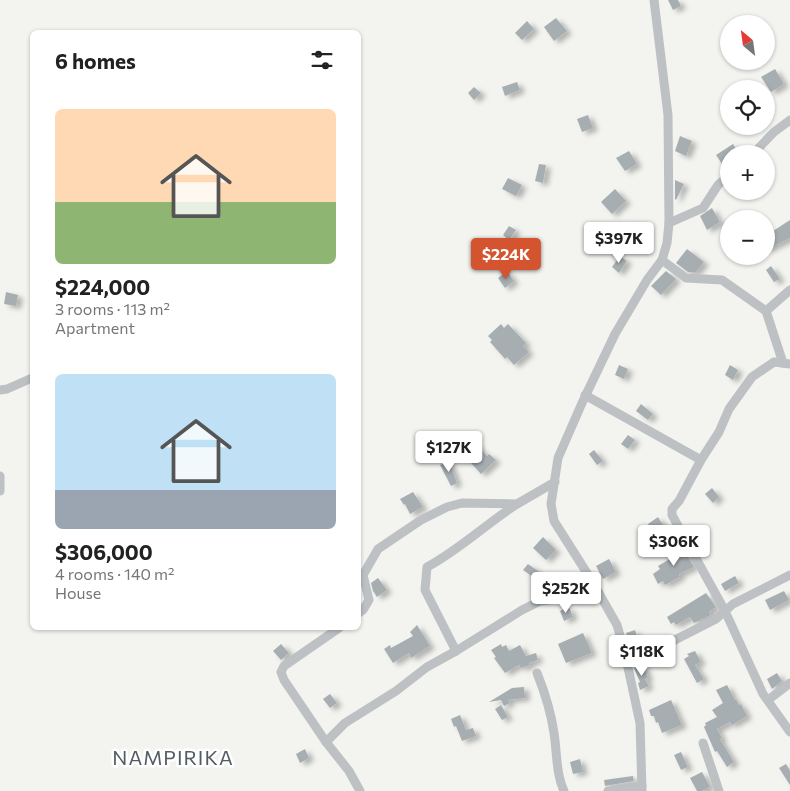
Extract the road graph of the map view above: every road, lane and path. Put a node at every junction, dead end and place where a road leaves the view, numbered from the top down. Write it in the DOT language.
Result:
graph roads {
  1 [pos="654,0"];
  2 [pos="790,120"];
  3 [pos="762,145"];
  4 [pos="720,183"];
  5 [pos="669,223"];
  6 [pos="662,260"];
  7 [pos="790,290"];
  8 [pos="766,311"];
  9 [pos="787,364"];
  10 [pos="30,379"];
  11 [pos="0,390"];
  12 [pos="585,395"];
  13 [pos="701,460"];
  14 [pos="0,476"];
  15 [pos="555,482"];
  16 [pos="0,491"];
  17 [pos="517,504"];
  18 [pos="790,575"];
  19 [pos="361,582"];
  20 [pos="366,587"];
  21 [pos="599,593"];
  22 [pos="361,612"];
  23 [pos="725,612"];
  24 [pos="336,630"];
  25 [pos="456,651"];
  26 [pos="626,658"];
  27 [pos="538,673"];
  28 [pos="790,683"];
  29 [pos="768,700"];
  30 [pos="790,732"];
  31 [pos="326,742"];
  32 [pos="703,743"];
  33 [pos="642,789"];
  34 [pos="360,791"];
  35 [pos="564,791"];
  36 [pos="608,791"];
  37 [pos="719,791"];
  1 -- 5 [label="street"];
  2 -- 3 [label="street"];
  4 -- 5 [label="street"];
  5 -- 6 [label="street"];
  6 -- 8 [label="street"];
  6 -- 12 [label="street"];
  7 -- 8 [label="street"];
  8 -- 9 [label="street"];
  9 -- 13 [label="street"];
  10 -- 11 [label="street"];
  12 -- 13 [label="street"];
  12 -- 15 [label="street"];
  13 -- 23 [label="street"];
  14 -- 16 [label="street"];
  15 -- 17 [label="street"];
  15 -- 21 [label="street"];
  17 -- 20 [label="street"];
  17 -- 25 [label="street"];
  18 -- 23 [label="street"];
  19 -- 20 [label="street"];
  20 -- 22 [label="street"];
  21 -- 25 [label="street"];
  21 -- 26 [label="street"];
  23 -- 26 [label="street"];
  23 -- 29 [label="street"];
  24 -- 31 [label="street"];
  25 -- 31 [label="street"];
  26 -- 33 [label="street"];
  27 -- 35 [label="street"];
  28 -- 29 [label="street"];
  29 -- 30 [label="street"];
  31 -- 34 [label="street"];
  32 -- 37 [label="street"];
  33 -- 36 [label="street"];
}
